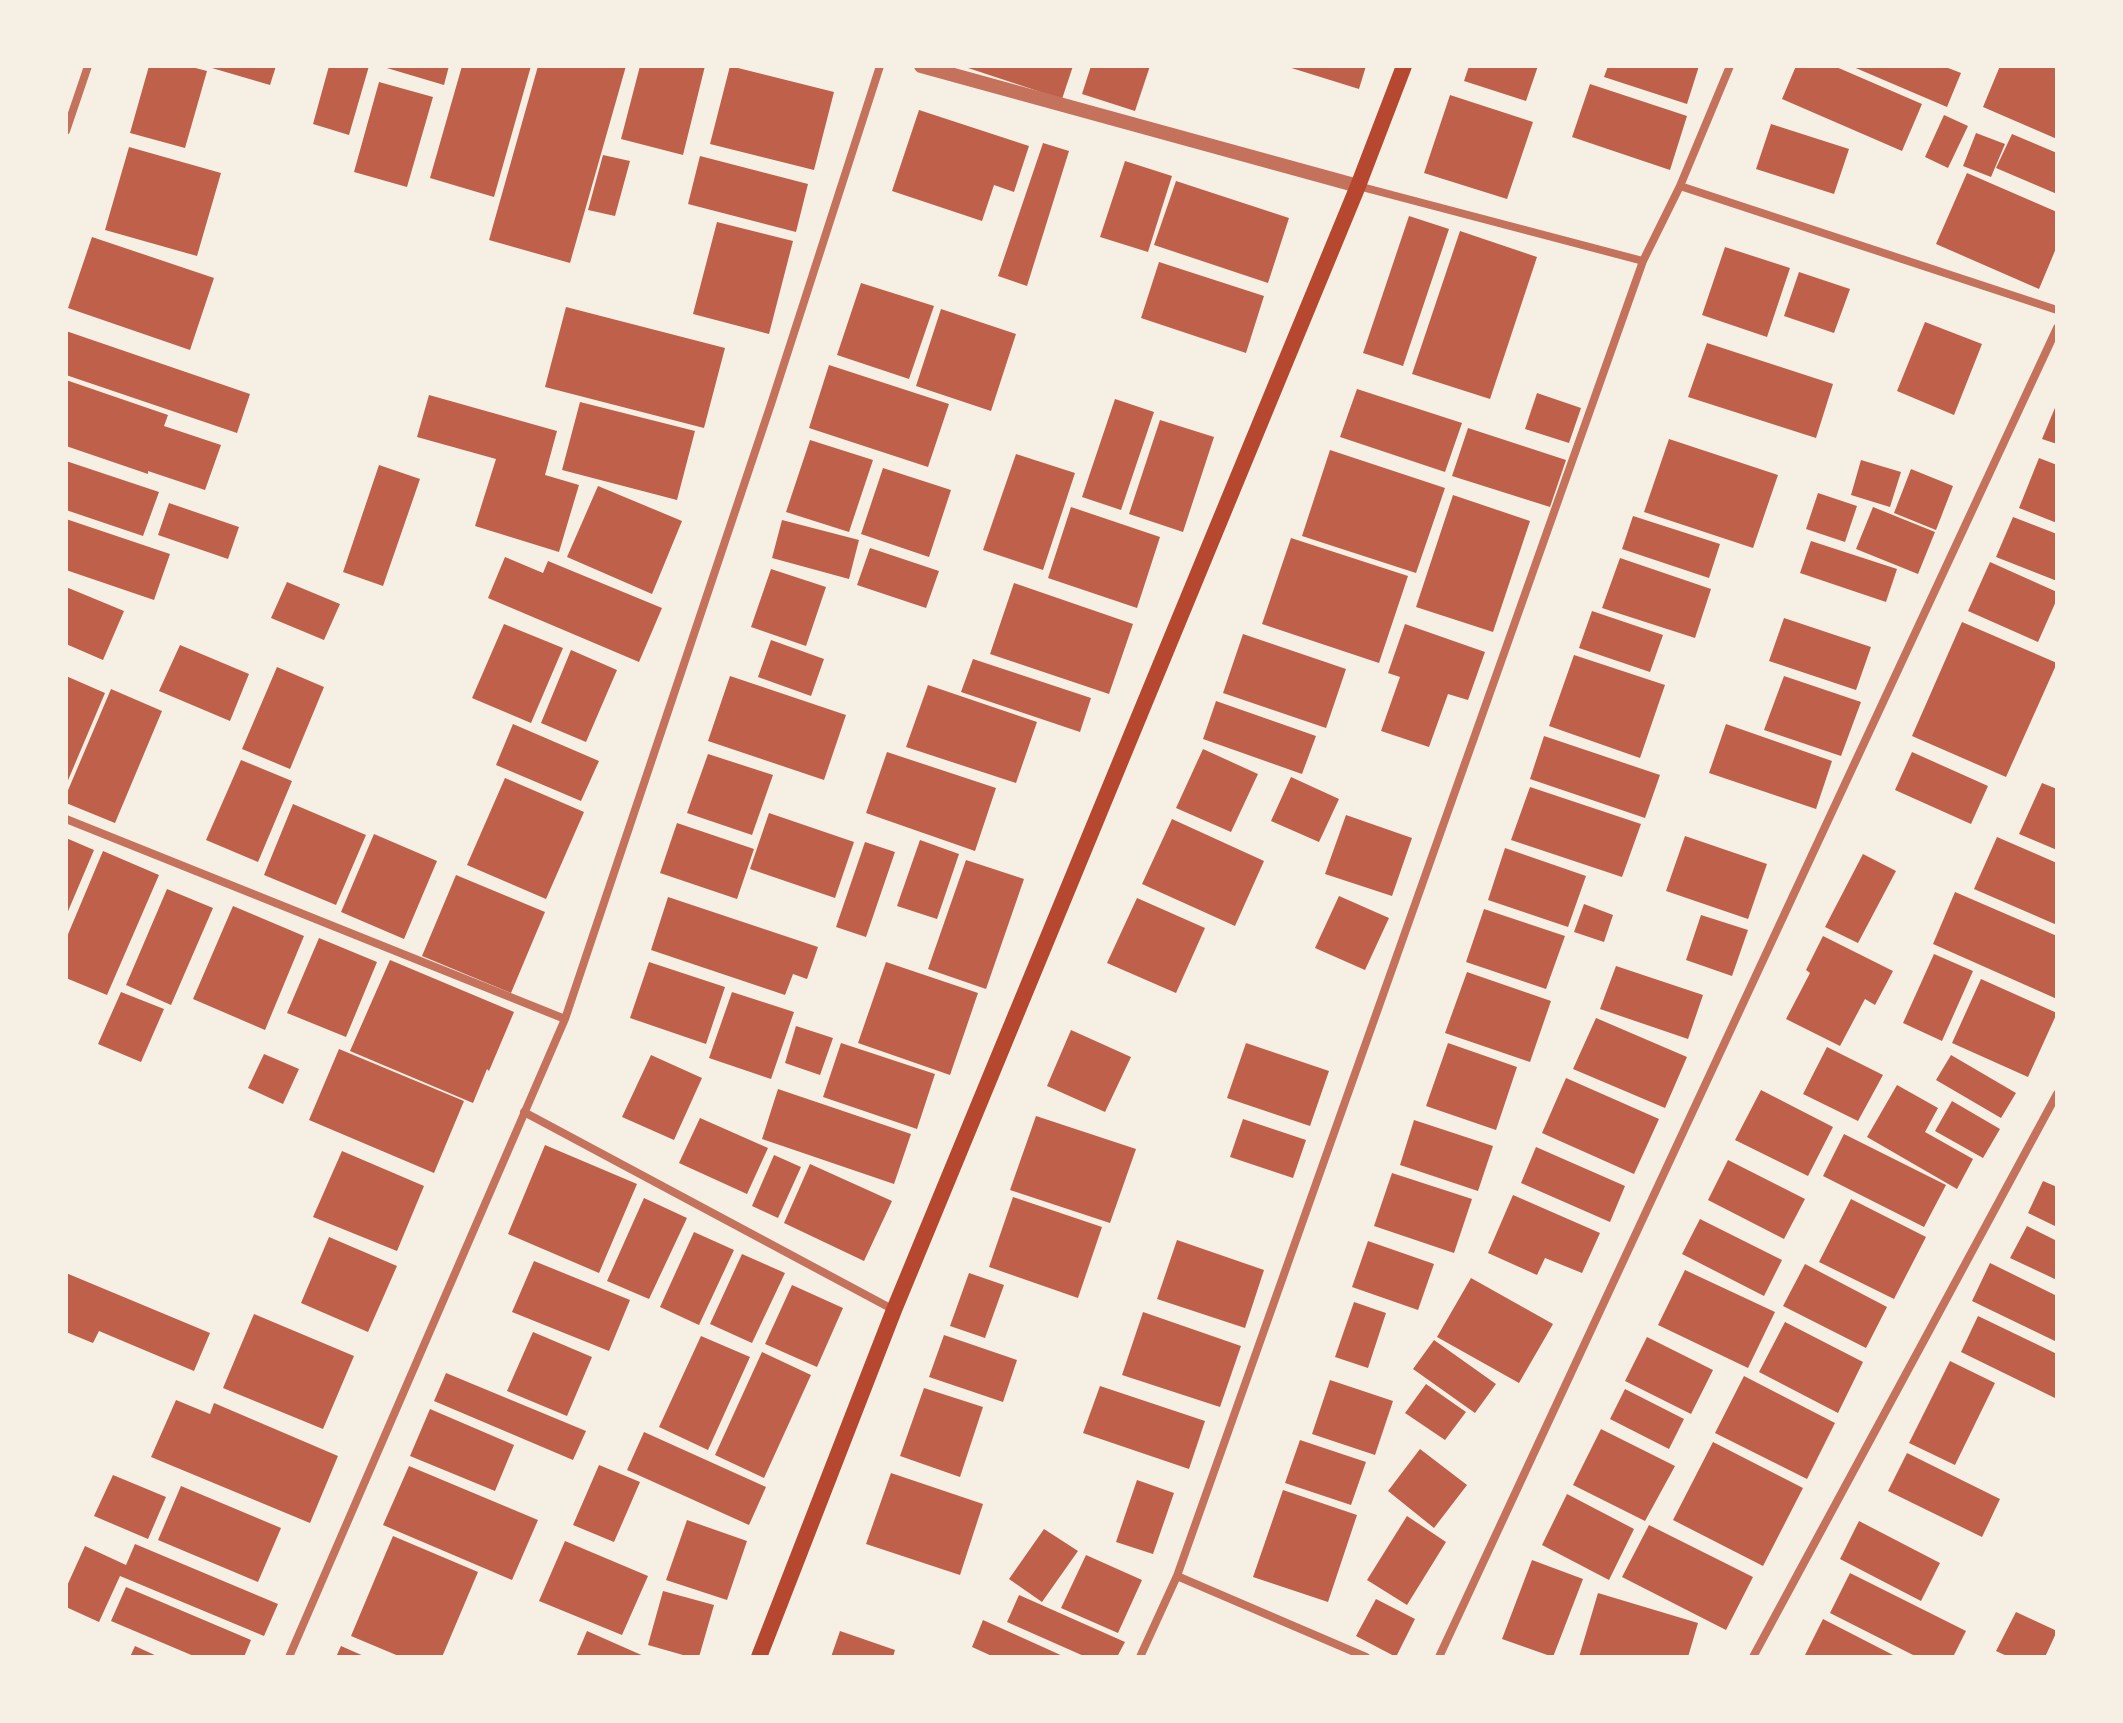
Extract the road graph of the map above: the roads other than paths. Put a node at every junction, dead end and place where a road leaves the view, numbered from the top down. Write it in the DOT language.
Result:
graph roads {
  1 [pos="88,66"];
  2 [pos="880,66"];
  3 [pos="921,66"];
  4 [pos="1404,66"];
  5 [pos="1730,66"];
  6 [pos="66,131"];
  7 [pos="1358,186"];
  8 [pos="1680,186"];
  9 [pos="1643,261"];
  10 [pos="2057,310"];
  11 [pos="2057,328"];
  12 [pos="66,819"];
  13 [pos="565,1019"];
  14 [pos="2057,1094"];
  15 [pos="524,1112"];
  16 [pos="894,1310"];
  17 [pos="1177,1576"];
  18 [pos="289,1657"];
  19 [pos="759,1657"];
  20 [pos="1140,1657"];
  21 [pos="1366,1657"];
  22 [pos="1439,1657"];
  23 [pos="1753,1657"];
  1 -- 6 [label="street"];
  2 -- 13 [label="street"];
  3 -- 7 [label="street"];
  4 -- 7 [label="main road"];
  5 -- 8 [label="street"];
  7 -- 9 [label="street"];
  7 -- 16 [label="main road"];
  8 -- 9 [label="street"];
  8 -- 10 [label="street"];
  9 -- 17 [label="street"];
  11 -- 22 [label="street"];
  12 -- 13 [label="street"];
  13 -- 15 [label="street"];
  14 -- 23 [label="street"];
  15 -- 16 [label="street"];
  15 -- 18 [label="street"];
  16 -- 19 [label="main road"];
  17 -- 20 [label="street"];
  17 -- 21 [label="street"];
}
